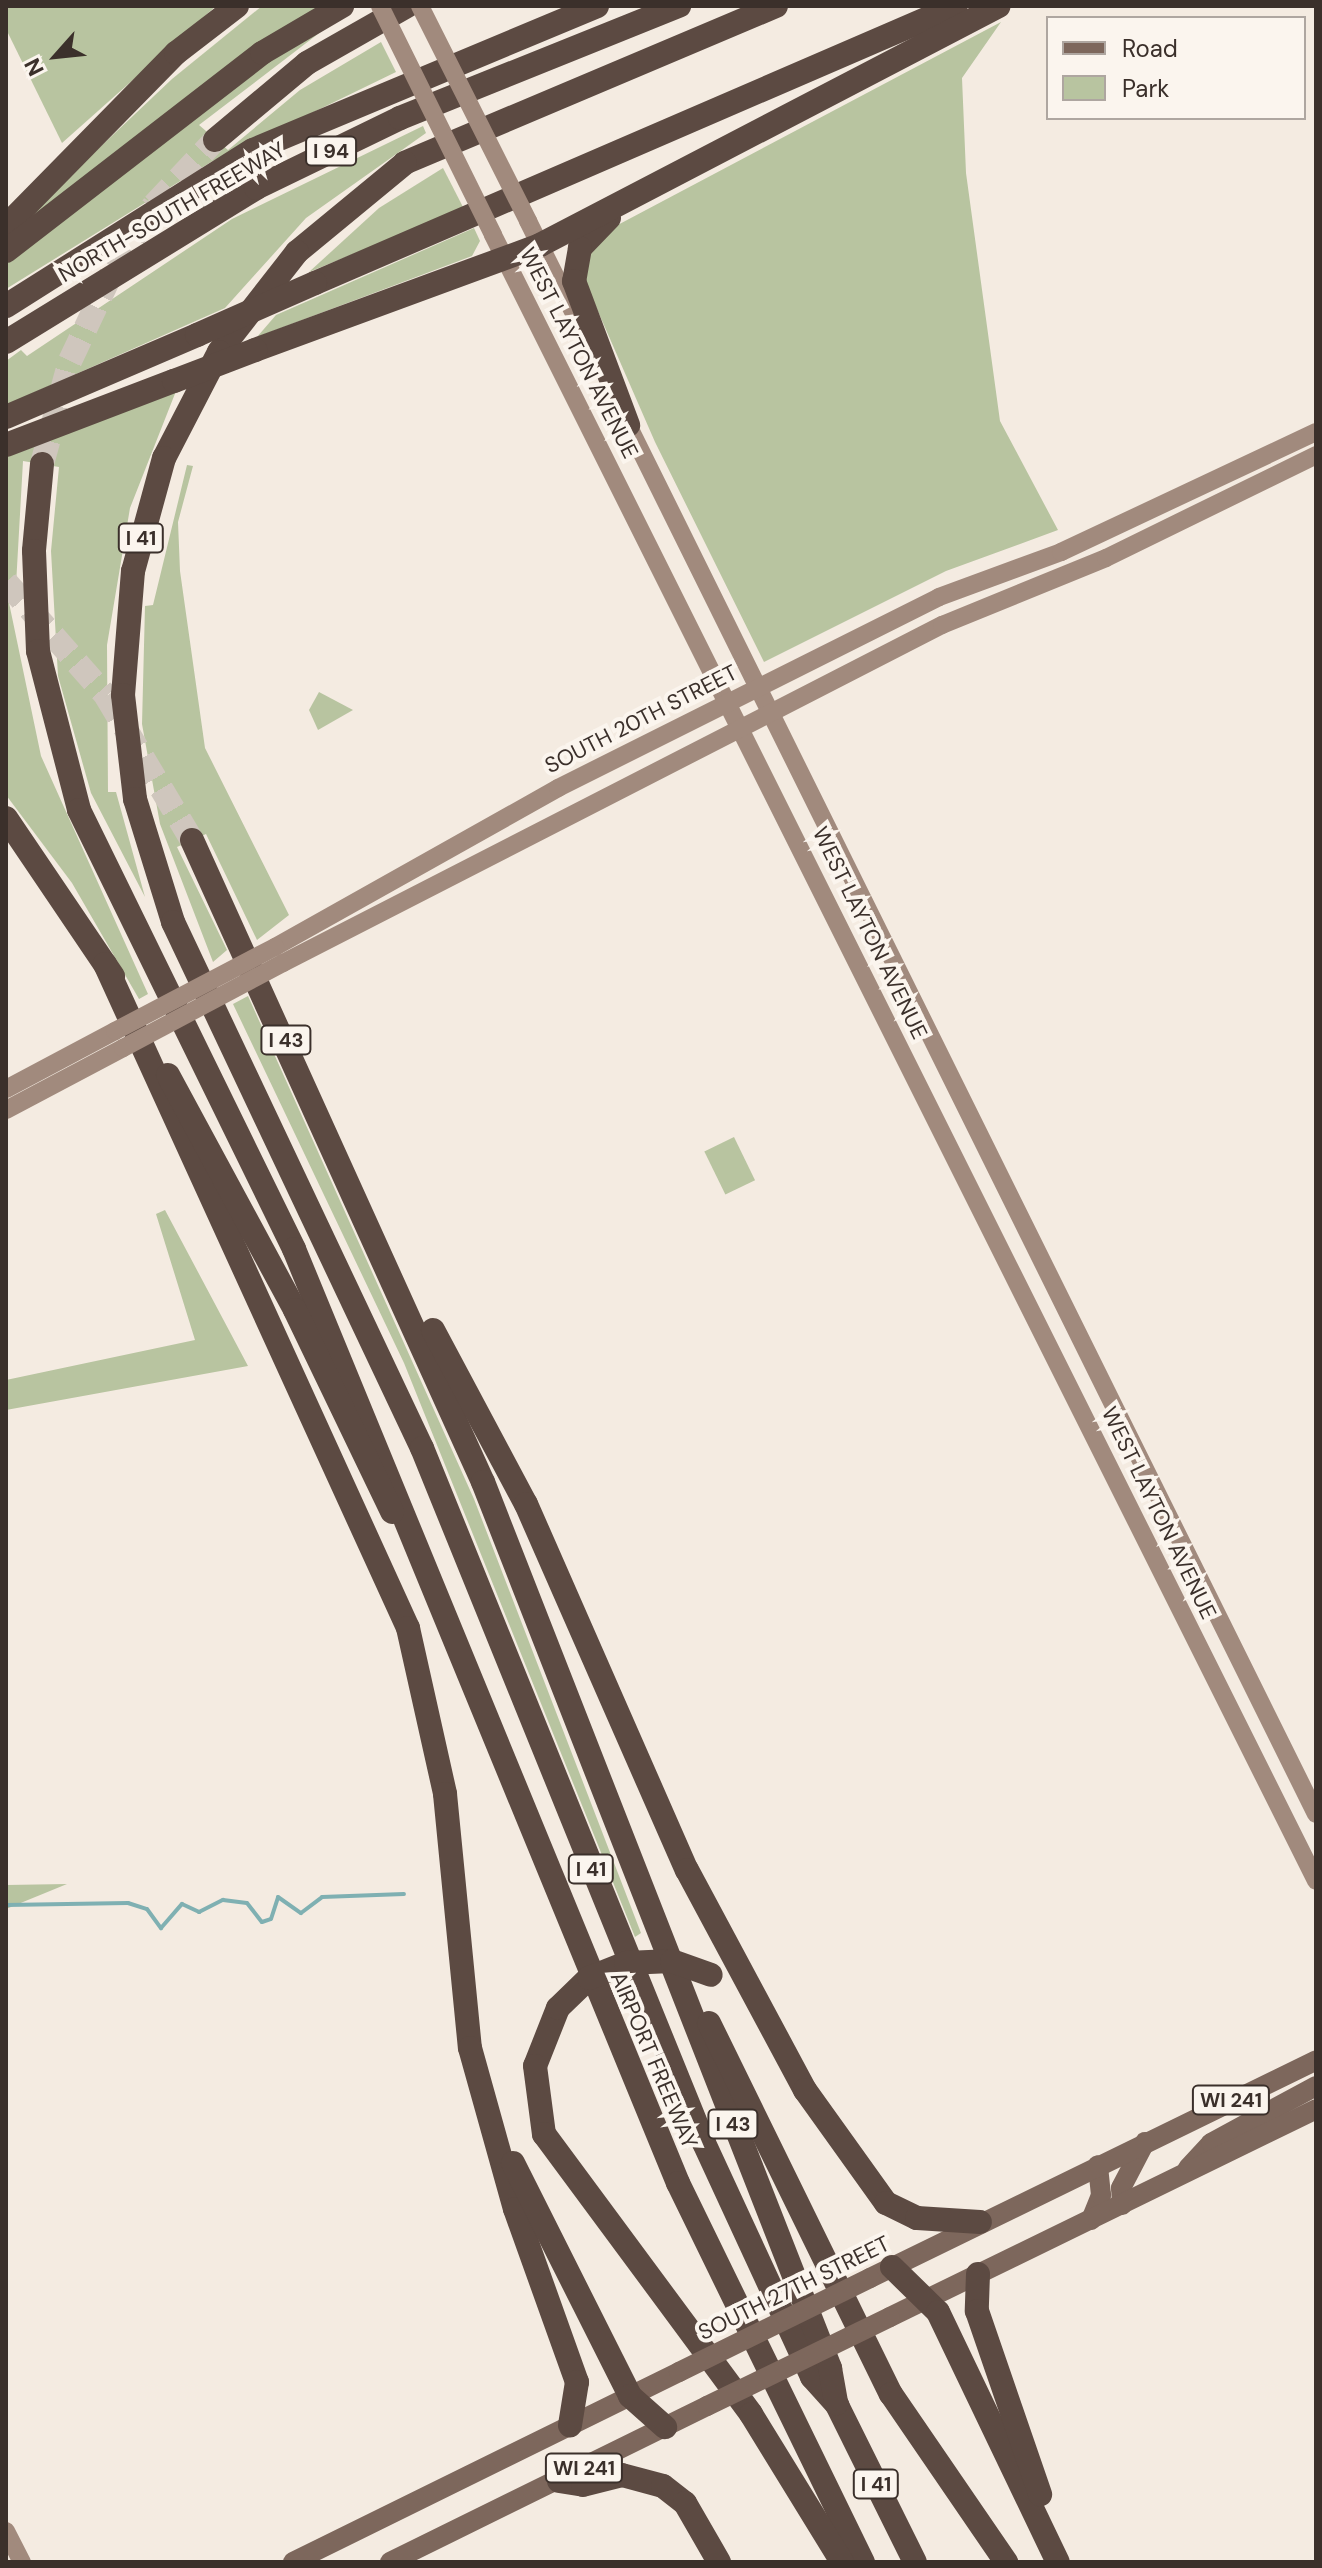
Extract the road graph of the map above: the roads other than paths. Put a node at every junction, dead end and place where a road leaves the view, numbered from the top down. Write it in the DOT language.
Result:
graph roads {
  1 [pos="237,6"];
  2 [pos="342,6"];
  3 [pos="380,6"];
  4 [pos="407,6"];
  5 [pos="420,6"];
  6 [pos="597,6"];
  7 [pos="679,6"];
  8 [pos="776,6"];
  9 [pos="956,6"];
  10 [pos="999,6"];
  11 [pos="215,140"];
  12 [pos="639,197"];
  13 [pos="6,226"];
  14 [pos="540,245"];
  15 [pos="499,246"];
  16 [pos="6,251"];
  17 [pos="6,306"];
  18 [pos="6,342"];
  19 [pos="6,417"];
  20 [pos="628,425"];
  21 [pos="1316,432"];
  22 [pos="6,445"];
  23 [pos="1316,455"];
  24 [pos="42,464"];
  25 [pos="757,687"];
  26 [pos="728,702"];
  27 [pos="770,714"];
  28 [pos="740,729"];
  29 [pos="6,818"];
  30 [pos="192,840"];
  31 [pos="357,901"];
  32 [pos="367,920"];
  33 [pos="279,955"];
  34 [pos="105,964"];
  35 [pos="119,1040"];
  36 [pos="6,1089"];
  37 [pos="6,1110"];
  38 [pos="379,1242"];
  39 [pos="426,1564"];
  40 [pos="1316,1814"];
  41 [pos="624,1844"];
  42 [pos="1316,1881"];
  43 [pos="785,2057"];
  44 [pos="1316,2060"];
  45 [pos="477,2084"];
  46 [pos="1316,2086"];
  47 [pos="1316,2109"];
  48 [pos="1145,2142"];
  49 [pos="1098,2165"];
  50 [pos="1180,2176"];
  51 [pos="1122,2205"];
  52 [pos="1091,2220"];
  53 [pos="980,2222"];
  54 [pos="881,2273"];
  55 [pos="978,2274"];
  56 [pos="929,2297"];
  57 [pos="630,2396"];
  58 [pos="837,2405"];
  59 [pos="570,2425"];
  60 [pos="665,2427"];
  61 [pos="559,2481"];
  62 [pos="404,2506"];
  63 [pos="6,2531"];
  64 [pos="22,2562"];
  65 [pos="293,2562"];
  66 [pos="324,2562"];
  67 [pos="390,2562"];
  68 [pos="719,2562"];
  69 [pos="842,2562"];
  70 [pos="863,2562"];
  71 [pos="915,2562"];
  72 [pos="1006,2562"];
  73 [pos="1058,2562"];
  1 -- 13 [label="highway"];
  2 -- 16 [label="highway"];
  3 -- 15 [label="main road, WEST LAYTON AVENUE, bridge"];
  4 -- 11 [label="highway"];
  5 -- 14 [label="main road, WEST LAYTON AVENUE, bridge"];
  6 -- 17 [label="highway, NORTH-SOUTH FREEWAY / I 94"];
  7 -- 18 [label="highway, NORTH-SOUTH FREEWAY / I 94"];
  8 -- 58 [label="highway, I 41"];
  9 -- 19 [label="highway, bridge"];
  10 -- 12 [label="highway"];
  12 -- 14 [label="highway"];
  12 -- 20 [label="highway"];
  14 -- 15 [label="highway"];
  14 -- 20 [label="main road, WEST LAYTON AVENUE"];
  15 -- 22 [label="highway, bridge"];
  15 -- 26 [label="main road, WEST LAYTON AVENUE"];
  20 -- 25 [label="main road, WEST LAYTON AVENUE"];
  21 -- 25 [label="main road, SOUTH 20TH STREET"];
  23 -- 27 [label="main road, SOUTH 20TH STREET"];
  24 -- 39 [label="highway, I 41"];
  25 -- 26 [label="main road, SOUTH 20TH STREET"];
  25 -- 27 [label="main road, WEST LAYTON AVENUE"];
  26 -- 28 [label="main road, WEST LAYTON AVENUE"];
  26 -- 31 [label="main road, SOUTH 20TH STREET"];
  27 -- 28 [label="main road, SOUTH 20TH STREET"];
  27 -- 40 [label="main road, WEST LAYTON AVENUE"];
  28 -- 32 [label="main road, SOUTH 20TH STREET"];
  28 -- 42 [label="main road, WEST LAYTON AVENUE"];
  29 -- 34 [label="highway"];
  30 -- 38 [label="highway, I 43"];
  31 -- 32 [label="main road"];
  31 -- 33 [label="main road, SOUTH 20TH STREET"];
  32 -- 33 [label="main road, SOUTH 20TH STREET"];
  33 -- 35 [label="main road, SOUTH 20TH STREET, bridge"];
  34 -- 39 [label="highway"];
  34 -- 45 [label="highway"];
  35 -- 36 [label="main road, SOUTH 20TH STREET"];
  35 -- 37 [label="main road, SOUTH 20TH STREET"];
  38 -- 41 [label="highway, I 43"];
  38 -- 43 [label="highway"];
  39 -- 70 [label="highway, AIRPORT FREEWAY / I 41"];
  41 -- 58 [label="highway, I 43"];
  41 -- 72 [label="highway"];
  43 -- 53 [label="highway"];
  43 -- 69 [label="highway, bridge"];
  44 -- 48 [label="main road, SOUTH 27TH STREET / WI 241"];
  45 -- 57 [label="highway"];
  45 -- 59 [label="highway"];
  46 -- 50 [label="main road"];
  47 -- 50 [label="main road, WI 241"];
  48 -- 49 [label="main road, SOUTH 27TH STREET / WI 241"];
  48 -- 51 [label="main road"];
  49 -- 52 [label="main road"];
  49 -- 53 [label="main road, SOUTH 27TH STREET / WI 241"];
  50 -- 51 [label="main road, WI 241"];
  51 -- 52 [label="main road, WI 241"];
  52 -- 55 [label="main road, WI 241"];
  53 -- 54 [label="main road, SOUTH 27TH STREET / WI 241"];
  54 -- 56 [label="highway"];
  54 -- 57 [label="main road, SOUTH 27TH STREET / WI 241, bridge"];
  55 -- 56 [label="main road, WI 241"];
  55 -- 73 [label="highway"];
  56 -- 60 [label="main road, WI 241, bridge"];
  56 -- 73 [label="highway"];
  57 -- 59 [label="main road, SOUTH 27TH STREET / WI 241"];
  57 -- 60 [label="highway"];
  58 -- 71 [label="highway, I 41"];
  59 -- 62 [label="main road, SOUTH 27TH STREET / WI 241"];
  60 -- 61 [label="main road, WI 241"];
  61 -- 67 [label="main road, WI 241"];
  61 -- 68 [label="highway"];
  62 -- 65 [label="main road, SOUTH 27TH STREET / WI 241"];
  62 -- 66 [label="main road"];
  63 -- 64 [label="main road"];
}
